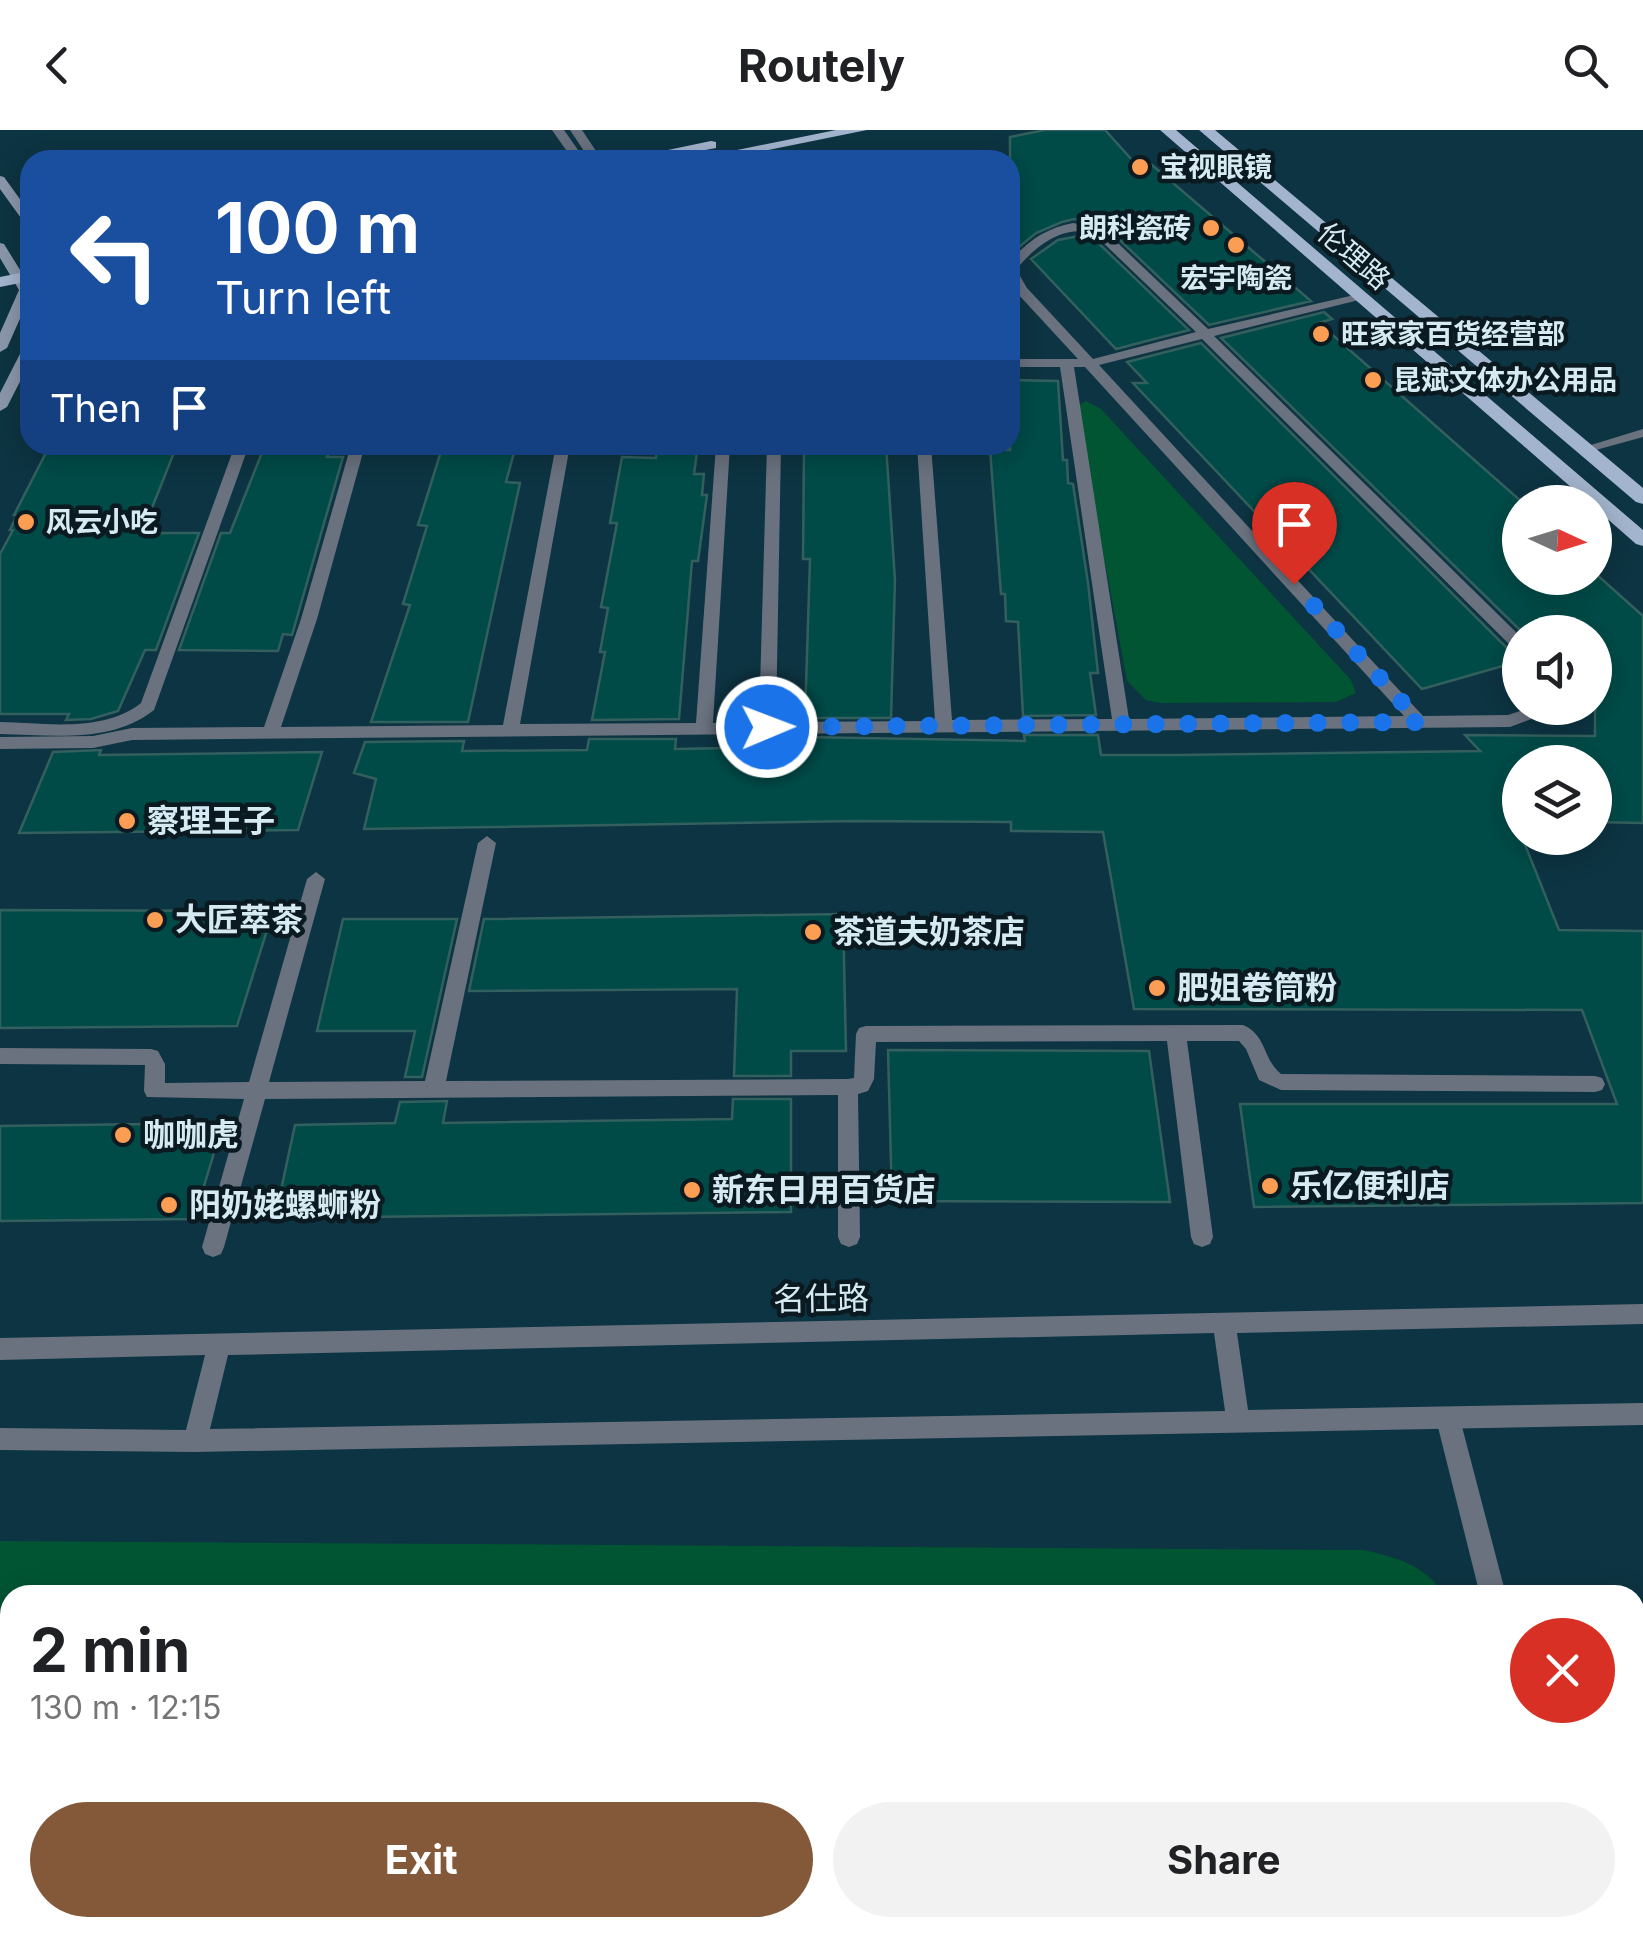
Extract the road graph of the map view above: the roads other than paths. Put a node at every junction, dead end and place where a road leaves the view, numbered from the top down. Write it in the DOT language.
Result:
graph roads {
  1 [pos="784,130"];
  2 [pos="860,130"];
  3 [pos="1167,130"];
  4 [pos="1206,130"];
  5 [pos="680,150"];
  6 [pos="751,150"];
  7 [pos="0,180"];
  8 [pos="20,208"];
  9 [pos="0,247"];
  10 [pos="1020,256"];
  11 [pos="20,274"];
  12 [pos="1020,286"];
  13 [pos="1358,296"];
  14 [pos="20,300"];
  15 [pos="1204,334"];
  16 [pos="0,348"];
  17 [pos="1066,363"];
  18 [pos="1092,363"];
  19 [pos="1020,364"];
  20 [pos="20,368"];
  21 [pos="0,407"];
  22 [pos="1643,434"];
  23 [pos="1585,449"];
  24 [pos="238,455"];
  25 [pos="355,455"];
  26 [pos="562,455"];
  27 [pos="721,455"];
  28 [pos="774,455"];
  29 [pos="925,455"];
  30 [pos="1643,498"];
  31 [pos="1643,540"];
  32 [pos="1502,627"];
  33 [pos="1502,721"];
  34 [pos="1420,722"];
  35 [pos="944,724"];
  36 [pos="1121,725"];
  37 [pos="767,727"];
  38 [pos="0,728"];
  39 [pos="704,728"];
  40 [pos="510,731"];
  41 [pos="271,732"];
  42 [pos="0,744"];
  43 [pos="487,843"];
  44 [pos="316,879"];
  45 [pos="1176,1034"];
  46 [pos="0,1056"];
  47 [pos="1595,1084"];
  48 [pos="848,1087"];
  49 [pos="434,1090"];
  50 [pos="256,1091"];
  51 [pos="1202,1236"];
  52 [pos="849,1237"];
  53 [pos="212,1247"];
  54 [pos="1643,1314"];
  55 [pos="1224,1323"];
  56 [pos="219,1344"];
  57 [pos="0,1349"];
  58 [pos="1643,1414"];
  59 [pos="1448,1419"];
  60 [pos="1238,1422"];
  61 [pos="0,1439"];
  62 [pos="196,1441"];
  63 [pos="1490,1585"];
  1 -- 5 [label="main road"];
  2 -- 6 [label="main road"];
  3 -- 13 [label="main road, 伦理路"];
  4 -- 23 [label="main road, 伦理路"];
  7 -- 8 [label="main road"];
  9 -- 11 [label="main road"];
  10 -- 15 [label="street"];
  12 -- 18 [label="street"];
  13 -- 15 [label="street"];
  13 -- 31 [label="main road, 伦理路"];
  14 -- 16 [label="main road"];
  15 -- 18 [label="street"];
  15 -- 32 [label="street"];
  17 -- 18 [label="street"];
  17 -- 19 [label="street"];
  17 -- 36 [label="street"];
  18 -- 34 [label="street"];
  20 -- 21 [label="main road"];
  22 -- 23 [label="street"];
  23 -- 30 [label="main road, 伦理路"];
  24 -- 38 [label="street"];
  25 -- 41 [label="street"];
  26 -- 40 [label="street"];
  27 -- 39 [label="street"];
  28 -- 37 [label="street"];
  29 -- 35 [label="street"];
  33 -- 34 [label="street"];
  34 -- 36 [label="street"];
  35 -- 36 [label="street"];
  35 -- 37 [label="street"];
  37 -- 39 [label="street"];
  39 -- 40 [label="street"];
  40 -- 41 [label="street"];
  41 -- 42 [label="street"];
  43 -- 49 [label="street"];
  44 -- 50 [label="street"];
  45 -- 47 [label="street"];
  45 -- 48 [label="street"];
  45 -- 51 [label="street"];
  46 -- 50 [label="street"];
  48 -- 49 [label="street"];
  48 -- 52 [label="street"];
  49 -- 50 [label="street"];
  50 -- 53 [label="street"];
  54 -- 55 [label="street, 名仕路"];
  55 -- 56 [label="street, 名仕路"];
  55 -- 60 [label="street"];
  56 -- 57 [label="street, 名仕路"];
  56 -- 62 [label="street"];
  58 -- 59 [label="street"];
  59 -- 60 [label="street"];
  59 -- 63 [label="street"];
  60 -- 62 [label="street"];
  61 -- 62 [label="street"];
}
